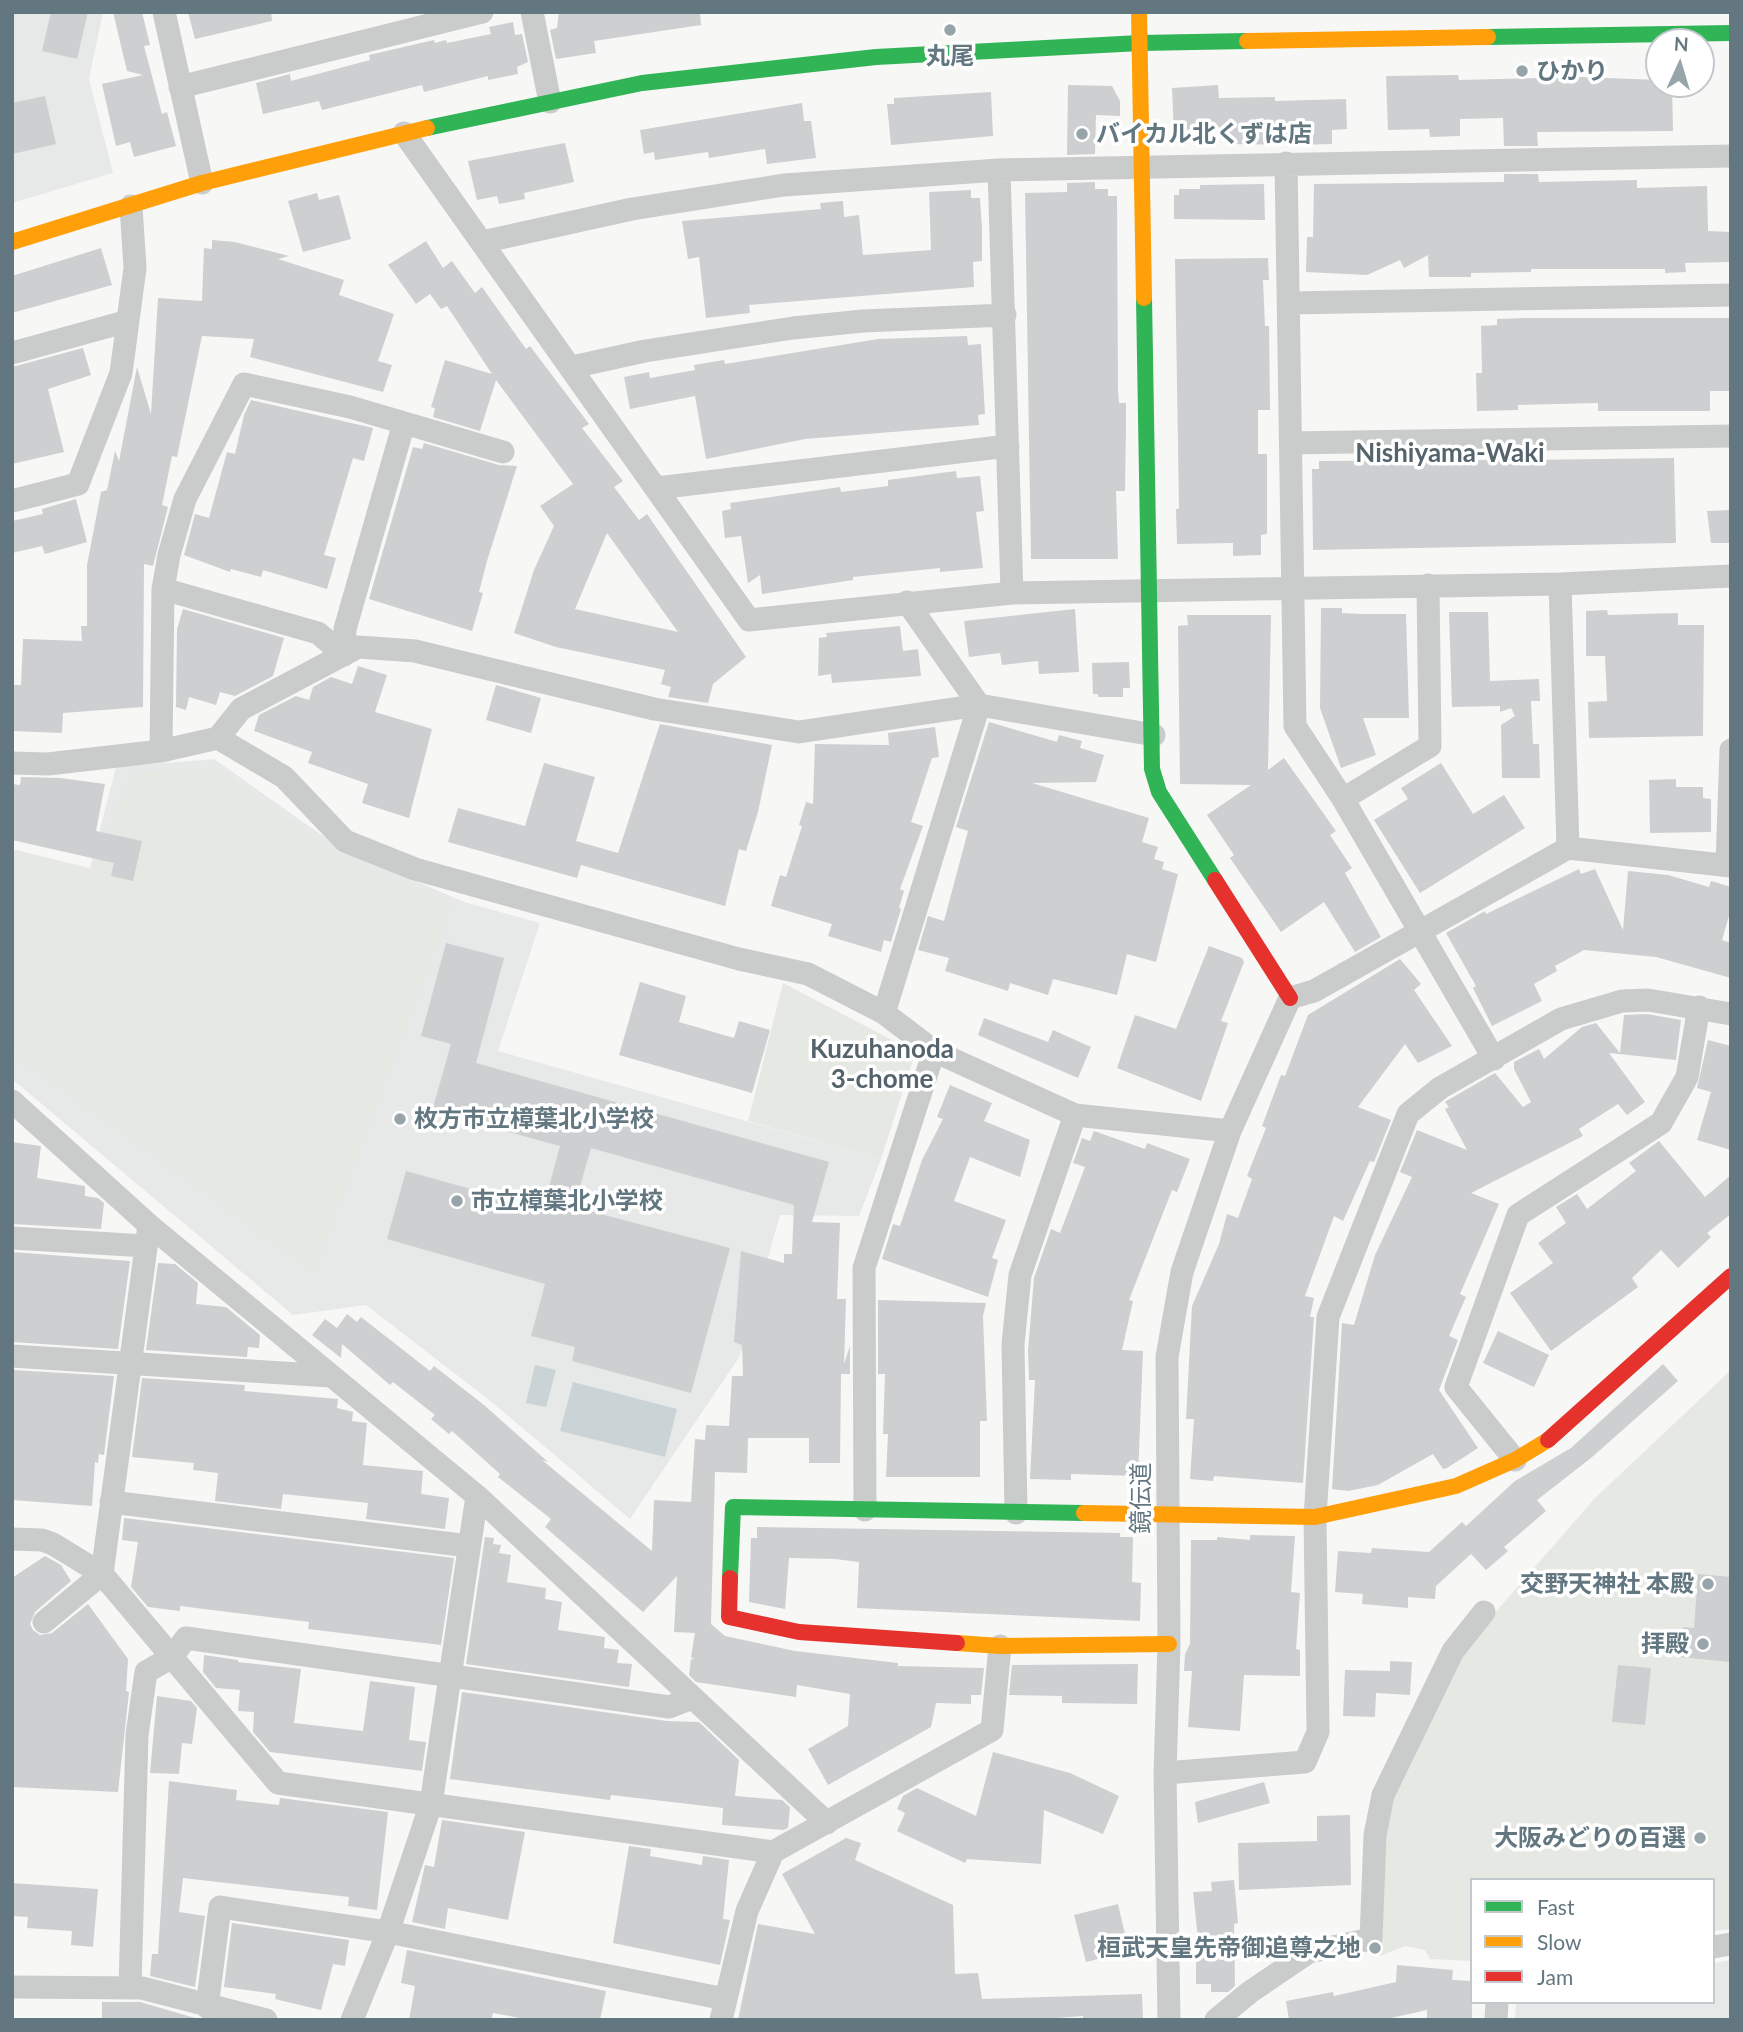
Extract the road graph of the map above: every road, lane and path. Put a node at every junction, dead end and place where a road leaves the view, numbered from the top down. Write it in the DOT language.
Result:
graph roads {
  1 [pos="164,12"];
  2 [pos="482,12"];
  3 [pos="532,12"];
  4 [pos="1139,12"];
  5 [pos="1731,33"];
  6 [pos="1140,43"];
  7 [pos="180,87"];
  8 [pos="550,102"];
  9 [pos="404,133"];
  10 [pos="1731,156"];
  11 [pos="1286,163"];
  12 [pos="1142,166"];
  13 [pos="999,170"];
  14 [pos="202,183"];
  15 [pos="131,205"];
  16 [pos="12,242"];
  17 [pos="482,242"];
  18 [pos="1731,295"];
  19 [pos="1289,303"];
  20 [pos="1005,315"];
  21 [pos="128,321"];
  22 [pos="12,353"];
  23 [pos="572,368"];
  24 [pos="404,423"];
  25 [pos="1731,436"];
  26 [pos="1291,443"];
  27 [pos="1008,446"];
  28 [pos="503,452"];
  29 [pos="657,488"];
  30 [pos="12,501"];
  31 [pos="1731,576"];
  32 [pos="1560,584"];
  33 [pos="1428,585"];
  34 [pos="1293,587"];
  35 [pos="163,589"];
  36 [pos="1152,592"];
  37 [pos="1012,593"];
  38 [pos="907,602"];
  39 [pos="344,655"];
  40 [pos="979,705"];
  41 [pos="1154,735"];
  42 [pos="218,738"];
  43 [pos="1731,750"];
  44 [pos="161,751"];
  45 [pos="12,763"];
  46 [pos="1343,799"];
  47 [pos="1568,848"];
  48 [pos="1729,866"];
  49 [pos="1420,930"];
  50 [pos="1290,998"];
  51 [pos="1699,1007"];
  52 [pos="884,1013"];
  53 [pos="1731,1014"];
  54 [pos="934,1051"];
  55 [pos="1494,1059"];
  56 [pos="12,1101"];
  57 [pos="1075,1115"];
  58 [pos="1230,1131"];
  59 [pos="147,1236"];
  60 [pos="12,1238"];
  61 [pos="1731,1276"];
  62 [pos="12,1356"];
  63 [pos="130,1362"];
  64 [pos="331,1376"];
  65 [pos="1515,1460"];
  66 [pos="477,1496"];
  67 [pos="111,1502"];
  68 [pos="865,1510"];
  69 [pos="1016,1513"];
  70 [pos="1167,1515"];
  71 [pos="1315,1517"];
  72 [pos="12,1539"];
  73 [pos="469,1546"];
  74 [pos="102,1574"];
  75 [pos="1484,1612"];
  76 [pos="44,1622"];
  77 [pos="1169,1644"];
  78 [pos="1000,1646"];
  79 [pos="172,1657"];
  80 [pos="450,1675"];
  81 [pos="692,1698"];
  82 [pos="1165,1773"];
  83 [pos="431,1804"];
  84 [pos="827,1822"];
  85 [pos="773,1852"];
  86 [pos="388,1932"];
  87 [pos="12,1987"];
  88 [pos="130,1988"];
  89 [pos="207,2007"];
  90 [pos="723,2009"];
  91 [pos="267,2020"];
  92 [pos="352,2020"];
  93 [pos="1169,2020"];
  94 [pos="1216,2020"];
  1 -- 7 [label="street"];
  2 -- 7 [label="street"];
  3 -- 8 [label="street"];
  4 -- 6 [label="street"];
  5 -- 6 [label="street"];
  6 -- 8 [label="street"];
  6 -- 12 [label="street"];
  7 -- 14 [label="street"];
  8 -- 9 [label="street"];
  9 -- 14 [label="street"];
  9 -- 17 [label="street"];
  10 -- 11 [label="street"];
  11 -- 12 [label="street"];
  11 -- 19 [label="street"];
  12 -- 13 [label="street"];
  12 -- 36 [label="street"];
  13 -- 17 [label="street"];
  13 -- 20 [label="street"];
  14 -- 15 [label="street"];
  15 -- 16 [label="street"];
  15 -- 21 [label="street"];
  17 -- 23 [label="street"];
  18 -- 19 [label="street"];
  19 -- 26 [label="street"];
  20 -- 23 [label="street"];
  20 -- 27 [label="street"];
  21 -- 22 [label="street"];
  21 -- 30 [label="street"];
  23 -- 29 [label="street"];
  24 -- 28 [label="street"];
  24 -- 35 [label="street"];
  24 -- 39 [label="street"];
  25 -- 26 [label="street"];
  26 -- 34 [label="street"];
  27 -- 29 [label="street"];
  27 -- 37 [label="street"];
  29 -- 38 [label="street"];
  31 -- 32 [label="street"];
  32 -- 33 [label="street"];
  32 -- 47 [label="street"];
  33 -- 34 [label="street"];
  33 -- 46 [label="street"];
  34 -- 36 [label="street"];
  34 -- 46 [label="street"];
  35 -- 39 [label="street"];
  35 -- 44 [label="street"];
  36 -- 37 [label="street"];
  36 -- 41 [label="street"];
  37 -- 38 [label="street"];
  38 -- 40 [label="street"];
  39 -- 40 [label="street"];
  39 -- 42 [label="street"];
  40 -- 41 [label="street"];
  40 -- 52 [label="street"];
  41 -- 50 [label="street"];
  42 -- 44 [label="street"];
  42 -- 52 [label="street"];
  43 -- 48 [label="street"];
  44 -- 45 [label="street"];
  46 -- 49 [label="street"];
  47 -- 48 [label="street"];
  47 -- 49 [label="street"];
  49 -- 50 [label="street"];
  49 -- 55 [label="street"];
  50 -- 58 [label="street, 鏡伝道"];
  51 -- 53 [label="street"];
  51 -- 55 [label="street"];
  51 -- 65 [label="street"];
  52 -- 54 [label="street"];
  54 -- 57 [label="street"];
  54 -- 68 [label="street"];
  55 -- 71 [label="street"];
  56 -- 59 [label="street"];
  57 -- 58 [label="street"];
  57 -- 69 [label="street"];
  58 -- 70 [label="street, 鏡伝道"];
  59 -- 60 [label="street"];
  59 -- 63 [label="street"];
  59 -- 64 [label="street"];
  61 -- 65 [label="street"];
  62 -- 63 [label="street"];
  63 -- 64 [label="street"];
  63 -- 67 [label="street"];
  64 -- 66 [label="street"];
  65 -- 71 [label="street"];
  66 -- 73 [label="street"];
  66 -- 81 [label="street"];
  67 -- 73 [label="street"];
  67 -- 74 [label="street"];
  68 -- 69 [label="street"];
  68 -- 78 [label="street"];
  69 -- 70 [label="street"];
  70 -- 71 [label="street"];
  70 -- 77 [label="street, 鏡伝道"];
  71 -- 82 [label="street"];
  72 -- 74 [label="street"];
  73 -- 80 [label="street"];
  74 -- 76 [label="street"];
  74 -- 79 [label="street"];
  75 -- 94 [label="street"];
  77 -- 78 [label="street"];
  77 -- 82 [label="street, 鏡伝道"];
  78 -- 84 [label="street"];
  79 -- 80 [label="street"];
  79 -- 83 [label="street"];
  79 -- 88 [label="street"];
  80 -- 81 [label="street"];
  80 -- 83 [label="street"];
  81 -- 84 [label="street"];
  82 -- 93 [label="street, 鏡伝道"];
  83 -- 85 [label="street"];
  83 -- 86 [label="street"];
  84 -- 85 [label="street"];
  85 -- 90 [label="street"];
  86 -- 89 [label="street"];
  86 -- 90 [label="street"];
  86 -- 92 [label="street"];
  87 -- 88 [label="street"];
  88 -- 89 [label="street"];
  89 -- 91 [label="street"];
}
